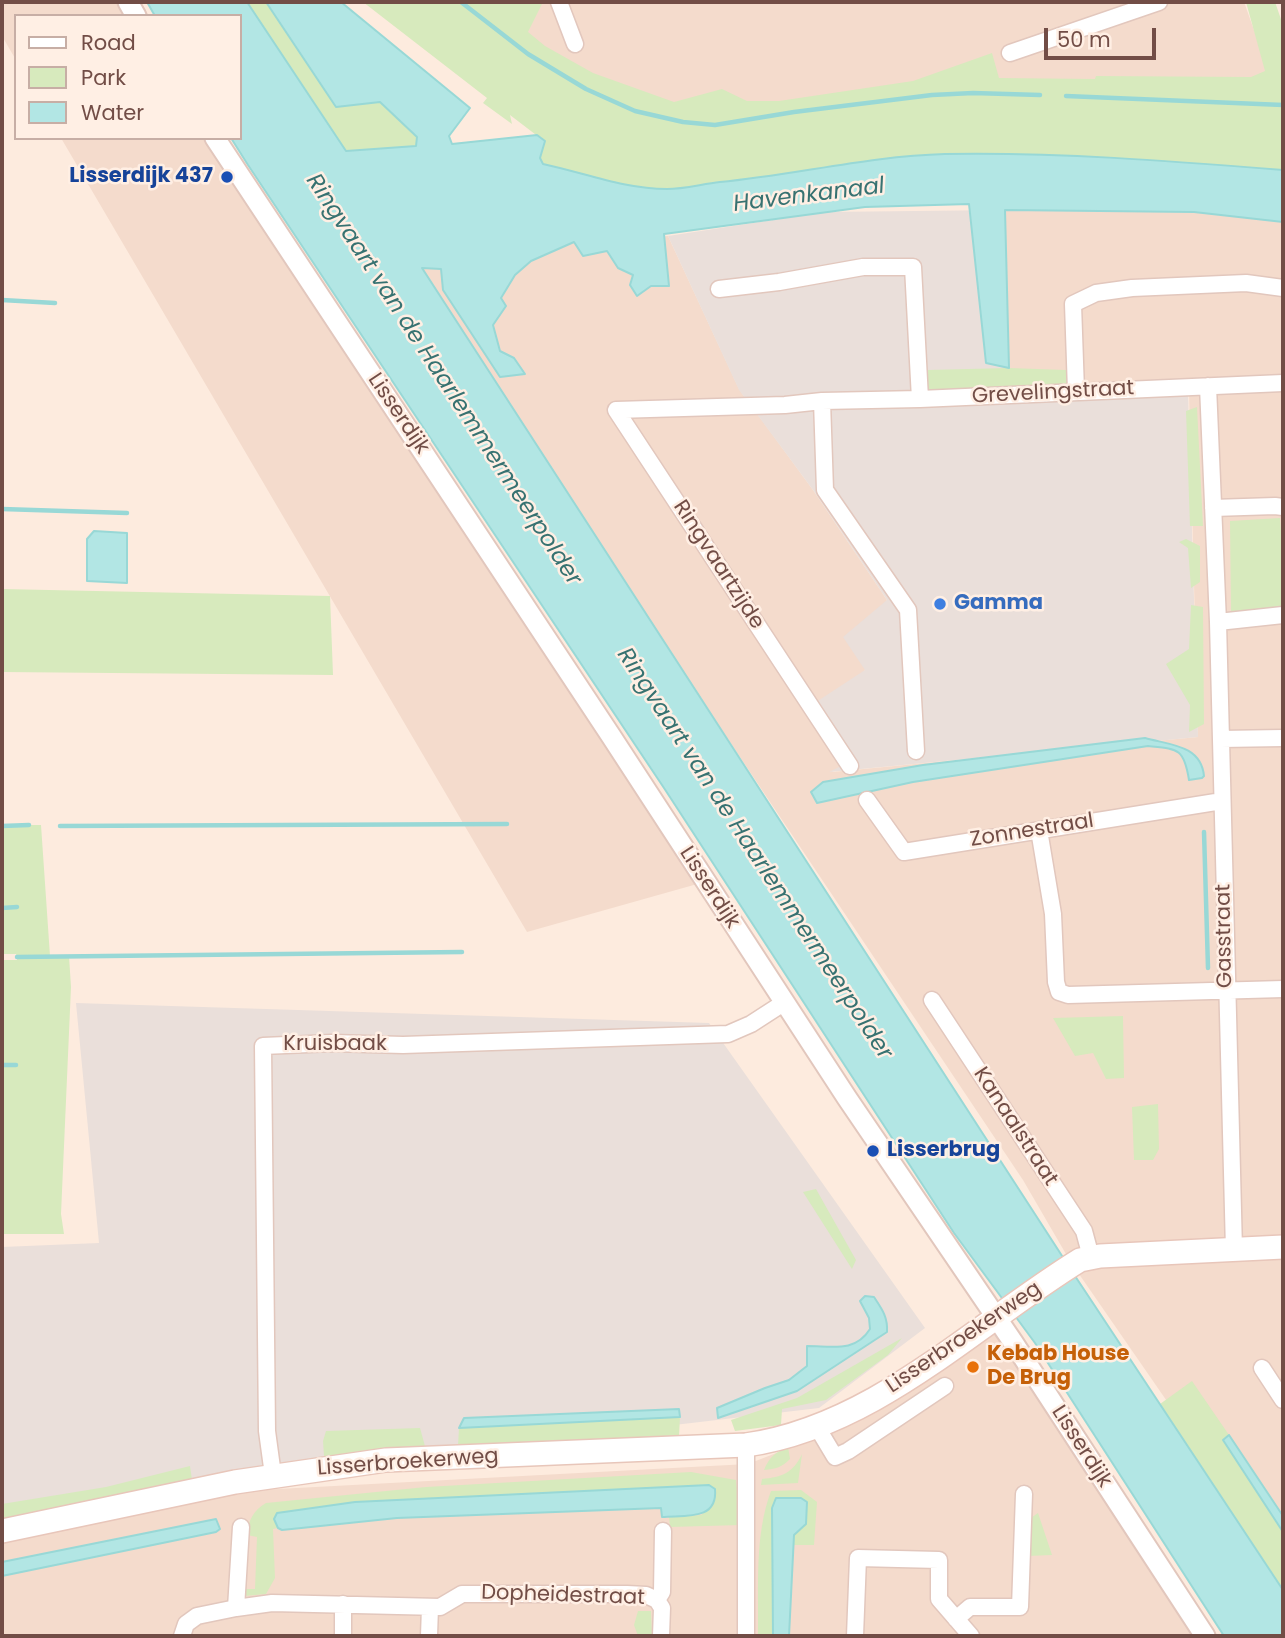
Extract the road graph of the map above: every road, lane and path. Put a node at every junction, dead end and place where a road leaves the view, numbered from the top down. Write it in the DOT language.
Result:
graph roads {
  1 [pos="559,2"];
  2 [pos="1159,2"];
  3 [pos="575,44"];
  4 [pos="1010,53"];
  5 [pos="216,140"];
  6 [pos="1283,288"];
  7 [pos="719,289"];
  8 [pos="1283,383"];
  9 [pos="1208,386"];
  10 [pos="1076,391"];
  11 [pos="920,399"];
  12 [pos="822,401"];
  13 [pos="671,409"];
  14 [pos="1283,507"];
  15 [pos="1213,508"];
  16 [pos="1283,615"];
  17 [pos="1218,622"];
  18 [pos="1221,738"];
  19 [pos="1283,738"];
  20 [pos="916,751"];
  21 [pos="850,766"];
  22 [pos="867,800"];
  23 [pos="1222,801"];
  24 [pos="1038,830"];
  25 [pos="1283,989"];
  26 [pos="1226,990"];
  27 [pos="932,1000"];
  28 [pos="785,1002"];
  29 [pos="1283,1247"];
  30 [pos="1234,1250"];
  31 [pos="1081,1261"];
  32 [pos="1002,1312"];
  33 [pos="1262,1368"];
  34 [pos="944,1386"];
  35 [pos="1283,1400"];
  36 [pos="817,1427"];
  37 [pos="746,1445"];
  38 [pos="273,1475"];
  39 [pos="1024,1494"];
  40 [pos="240,1527"];
  41 [pos="2,1531"];
  42 [pos="663,1531"];
  43 [pos="657,1600"];
  44 [pos="343,1604"];
  45 [pos="430,1606"];
  46 [pos="236,1608"];
  47 [pos="956,1619"];
  48 [pos="182,1636"];
  49 [pos="343,1636"];
  50 [pos="429,1636"];
  51 [pos="661,1636"];
  52 [pos="746,1636"];
  53 [pos="855,1636"];
  54 [pos="971,1636"];
  55 [pos="1205,1636"];
  1 -- 3 [label="street"];
  2 -- 4 [label="street"];
  5 -- 28 [label="street, Lisserdijk"];
  6 -- 10 [label="street"];
  7 -- 11 [label="street"];
  8 -- 9 [label="street, Grevelingstraat"];
  9 -- 10 [label="street, Grevelingstraat"];
  9 -- 15 [label="street, Gasstraat"];
  10 -- 11 [label="street, Grevelingstraat"];
  11 -- 12 [label="street, Grevelingstraat"];
  12 -- 13 [label="street, Grevelingstraat"];
  12 -- 20 [label="street"];
  13 -- 21 [label="street, Ringvaartzijde"];
  14 -- 15 [label="street"];
  15 -- 17 [label="street, Gasstraat"];
  16 -- 17 [label="street"];
  17 -- 18 [label="street, Gasstraat"];
  18 -- 19 [label="street"];
  18 -- 23 [label="street, Gasstraat"];
  22 -- 24 [label="street, Zonnestraal"];
  23 -- 24 [label="street, Zonnestraal"];
  23 -- 26 [label="street, Gasstraat"];
  24 -- 26 [label="street"];
  25 -- 26 [label="street"];
  26 -- 30 [label="street, Gasstraat"];
  27 -- 31 [label="street, Kanaalstraat"];
  28 -- 32 [label="street, Lisserdijk"];
  28 -- 38 [label="street, Kruisbaak"];
  29 -- 30 [label="main road"];
  30 -- 31 [label="main road"];
  31 -- 32 [label="main road, Lisserbroekerweg"];
  32 -- 36 [label="main road, Lisserbroekerweg"];
  32 -- 55 [label="street, Lisserdijk"];
  33 -- 35 [label="street"];
  34 -- 36 [label="street, Lisserbroekerweg"];
  36 -- 37 [label="main road, Lisserbroekerweg"];
  37 -- 38 [label="main road, Lisserbroekerweg"];
  37 -- 52 [label="street"];
  38 -- 41 [label="main road, Lisserbroekerweg"];
  39 -- 47 [label="street"];
  40 -- 46 [label="street"];
  42 -- 43 [label="street"];
  43 -- 45 [label="street, Dopheidestraat"];
  43 -- 51 [label="street"];
  44 -- 45 [label="street, Dopheidestraat"];
  44 -- 46 [label="street, Dopheidestraat"];
  44 -- 49 [label="street"];
  45 -- 50 [label="street"];
  46 -- 48 [label="street, Dopheidestraat"];
  47 -- 53 [label="street"];
  47 -- 54 [label="street"];
}
